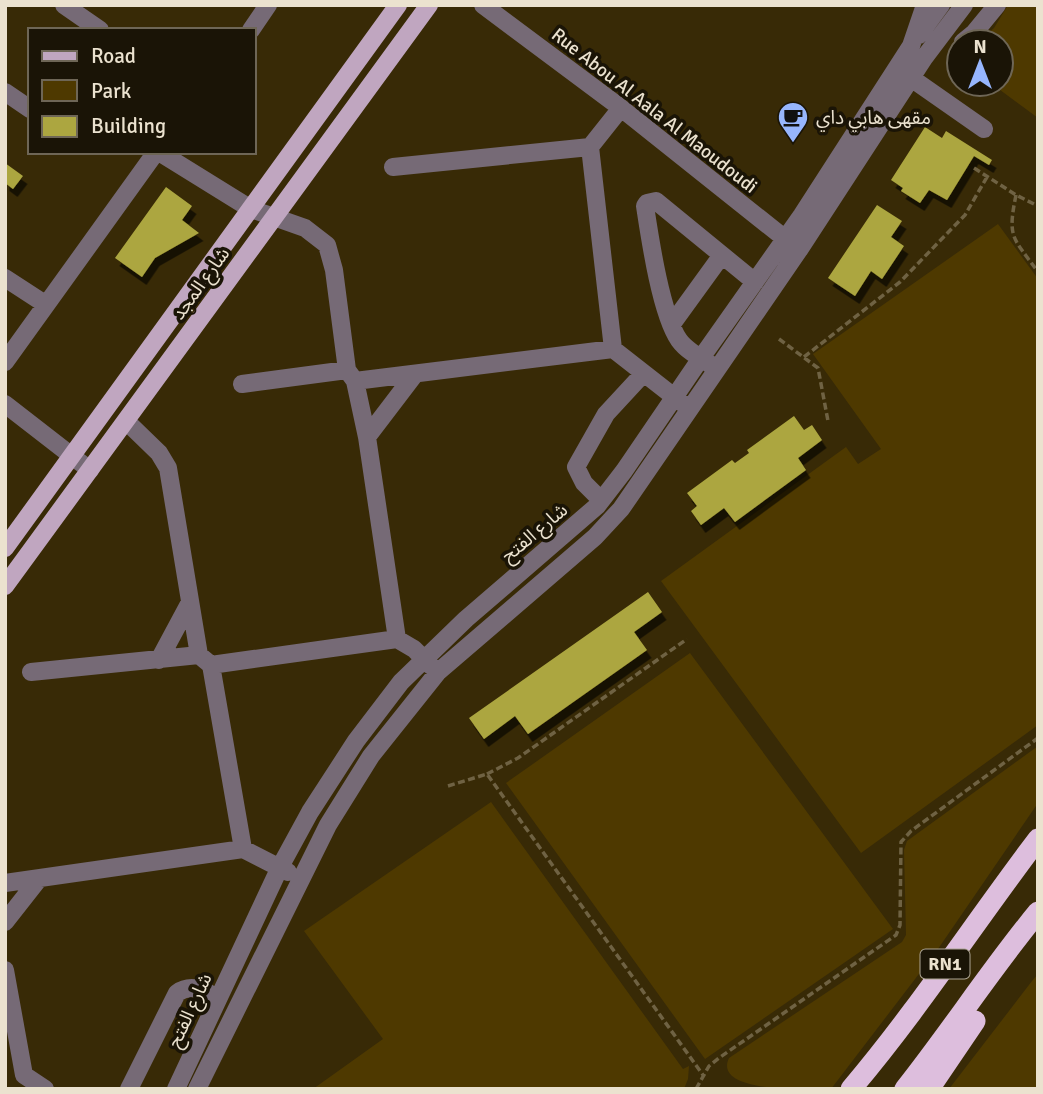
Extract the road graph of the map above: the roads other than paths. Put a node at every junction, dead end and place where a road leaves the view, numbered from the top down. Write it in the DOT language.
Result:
graph roads {
  1 [pos="64,5"];
  2 [pos="268,5"];
  3 [pos="398,5"];
  4 [pos="429,5"];
  5 [pos="483,5"];
  6 [pos="925,5"];
  7 [pos="941,5"];
  8 [pos="964,5"];
  9 [pos="997,5"];
  10 [pos="97,28"];
  11 [pos="252,28"];
  12 [pos="978,28"];
  13 [pos="945,47"];
  14 [pos="918,52"];
  15 [pos="911,78"];
  16 [pos="5,92"];
  17 [pos="28,108"];
  18 [pos="621,108"];
  19 [pos="985,129"];
  20 [pos="590,148"];
  21 [pos="156,154"];
  22 [pos="160,154"];
  23 [pos="393,167"];
  24 [pos="251,209"];
  25 [pos="274,217"];
  26 [pos="792,244"];
  27 [pos="722,255"];
  28 [pos="5,278"];
  29 [pos="755,282"];
  30 [pos="45,304"];
  31 [pos="672,324"];
  32 [pos="613,349"];
  33 [pos="701,358"];
  34 [pos="5,362"];
  35 [pos="717,368"];
  36 [pos="643,373"];
  37 [pos="415,374"];
  38 [pos="351,376"];
  39 [pos="242,384"];
  40 [pos="674,397"];
  41 [pos="5,404"];
  42 [pos="691,408"];
  43 [pos="126,421"];
  44 [pos="367,437"];
  45 [pos="72,456"];
  46 [pos="90,470"];
  47 [pos="601,500"];
  48 [pos="5,548"];
  49 [pos="538,557"];
  50 [pos="551,574"];
  51 [pos="5,586"];
  52 [pos="189,604"];
  53 [pos="397,639"];
  54 [pos="424,659"];
  55 [pos="159,660"];
  56 [pos="205,660"];
  57 [pos="31,672"];
  58 [pos="438,672"];
  59 [pos="1038,839"];
  60 [pos="243,849"];
  61 [pos="280,867"];
  62 [pos="301,878"];
  63 [pos="38,880"];
  64 [pos="5,883"];
  65 [pos="1038,914"];
  66 [pos="5,922"];
  67 [pos="5,970"];
  68 [pos="218,999"];
  69 [pos="9,1008"];
  70 [pos="24,1082"];
  71 [pos="45,1089"];
  72 [pos="129,1089"];
  73 [pos="176,1089"];
  74 [pos="197,1089"];
  75 [pos="851,1089"];
  76 [pos="905,1089"];
  77 [pos="929,1089"];
  1 -- 10 [label="street"];
  2 -- 11 [label="street"];
  3 -- 24 [label="main road, شارع المجد"];
  4 -- 25 [label="main road, شارع المجد"];
  5 -- 18 [label="street, Rue Abou Al Aala Al Maoudoudi"];
  6 -- 14 [label="street, شارع الفتح"];
  7 -- 14 [label="street"];
  8 -- 14 [label="street"];
  9 -- 12 [label="street"];
  13 -- 14 [label="street"];
  14 -- 15 [label="street, شارع الفتح"];
  14 -- 26 [label="street, شارع الفتح"];
  15 -- 19 [label="street"];
  15 -- 26 [label="street, شارع الفتح"];
  16 -- 17 [label="street"];
  18 -- 20 [label="street"];
  18 -- 26 [label="street, Rue Abou Al Aala Al Maoudoudi"];
  20 -- 23 [label="street"];
  20 -- 32 [label="street"];
  21 -- 30 [label="street"];
  22 -- 24 [label="street"];
  24 -- 25 [label="street"];
  24 -- 45 [label="main road, شارع المجد"];
  25 -- 38 [label="street"];
  25 -- 43 [label="main road, شارع المجد"];
  26 -- 29 [label="street, شارع الفتح"];
  26 -- 35 [label="street, شارع الفتح"];
  27 -- 29 [label="street"];
  27 -- 31 [label="street"];
  27 -- 31 [label="street"];
  28 -- 30 [label="street"];
  29 -- 33 [label="street, شارع الفتح"];
  30 -- 34 [label="street"];
  31 -- 33 [label="street"];
  32 -- 36 [label="street"];
  32 -- 37 [label="street"];
  33 -- 35 [label="street"];
  33 -- 40 [label="street, شارع الفتح"];
  35 -- 42 [label="street, شارع الفتح"];
  36 -- 40 [label="street"];
  36 -- 47 [label="street"];
  37 -- 38 [label="street"];
  37 -- 44 [label="street"];
  38 -- 39 [label="street"];
  38 -- 44 [label="street"];
  40 -- 42 [label="street"];
  40 -- 47 [label="street, شارع الفتح"];
  41 -- 45 [label="street"];
  42 -- 50 [label="street, شارع الفتح"];
  43 -- 46 [label="main road, شارع المجد"];
  43 -- 52 [label="street"];
  44 -- 53 [label="street"];
  45 -- 46 [label="street"];
  45 -- 48 [label="main road, شارع المجد"];
  46 -- 51 [label="main road, شارع المجد"];
  47 -- 49 [label="street, شارع الفتح"];
  49 -- 50 [label="street"];
  49 -- 54 [label="street, شارع الفتح"];
  50 -- 58 [label="street, شارع الفتح"];
  52 -- 55 [label="street"];
  52 -- 56 [label="street"];
  53 -- 54 [label="street"];
  53 -- 56 [label="street"];
  54 -- 58 [label="street"];
  54 -- 61 [label="street, شارع الفتح"];
  55 -- 56 [label="street"];
  55 -- 57 [label="street"];
  56 -- 60 [label="street"];
  58 -- 62 [label="street, شارع الفتح"];
  59 -- 75 [label="highway, RN1"];
  60 -- 61 [label="street"];
  60 -- 63 [label="street"];
  61 -- 62 [label="street"];
  61 -- 68 [label="street, شارع الفتح"];
  62 -- 74 [label="street, شارع الفتح"];
  63 -- 64 [label="street"];
  63 -- 66 [label="street"];
  65 -- 76 [label="highway, RN1"];
  65 -- 77 [label="highway, RN1"];
  67 -- 69 [label="street"];
  68 -- 72 [label="street"];
  68 -- 73 [label="street, شارع الفتح"];
  69 -- 70 [label="street"];
  70 -- 71 [label="street"];
}
